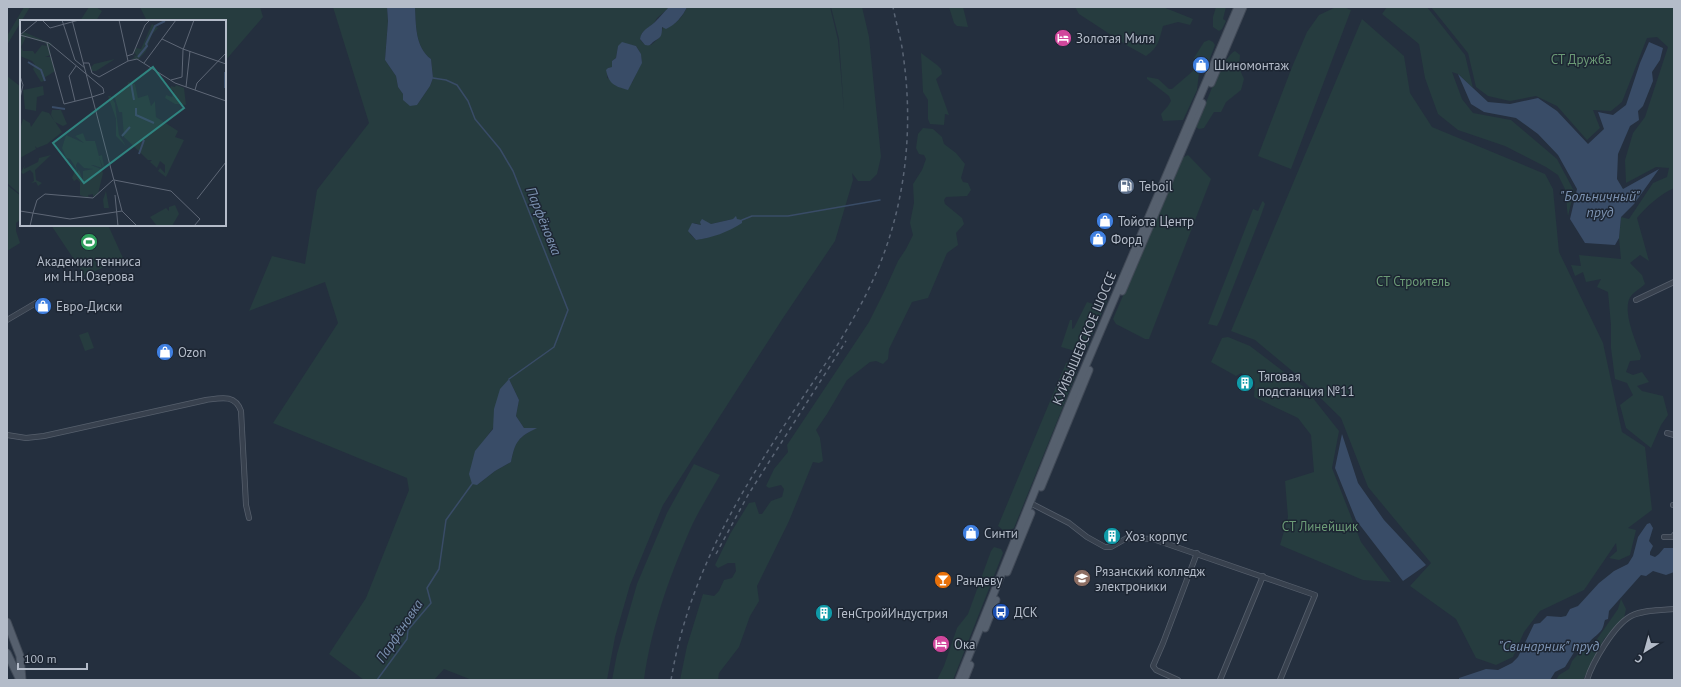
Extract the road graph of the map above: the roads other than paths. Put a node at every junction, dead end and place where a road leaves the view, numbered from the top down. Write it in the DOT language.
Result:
graph roads {
  1 [pos="1238,7"];
  2 [pos="1243,7"];
  3 [pos="1674,282"];
  4 [pos="1636,300"];
  5 [pos="36,303"];
  6 [pos="7,320"];
  7 [pos="1667,433"];
  8 [pos="7,435"];
  9 [pos="1674,435"];
  10 [pos="1034,505"];
  11 [pos="248,518"];
  12 [pos="1674,536"];
  13 [pos="1664,537"];
  14 [pos="1197,553"];
  15 [pos="1263,576"];
  16 [pos="1674,609"];
  17 [pos="7,622"];
  18 [pos="8,655"];
  19 [pos="20,656"];
  20 [pos="21,680"];
  21 [pos="959,680"];
  22 [pos="964,680"];
  23 [pos="1178,680"];
  24 [pos="1220,680"];
  25 [pos="1280,680"];
  26 [pos="1586,680"];
  1 -- 21 [label="main road, КУЙБЫШЕВСКОЕ ШОССЕ"];
  2 -- 10 [label="main road, КУЙБЫШЕВСКОЕ ШОССЕ"];
  3 -- 4 [label="street"];
  5 -- 6 [label="street"];
  7 -- 9 [label="street"];
  8 -- 11 [label="street"];
  10 -- 14 [label="street"];
  10 -- 22 [label="main road, КУЙБЫШЕВСКОЕ ШОССЕ"];
  12 -- 13 [label="street"];
  14 -- 15 [label="street"];
  14 -- 23 [label="street"];
  15 -- 24 [label="street"];
  15 -- 25 [label="street"];
  16 -- 26 [label="street"];
  17 -- 19 [label="main road"];
  18 -- 19 [label="main road"];
  18 -- 20 [label="main road"];
  19 -- 20 [label="main road"];
}
